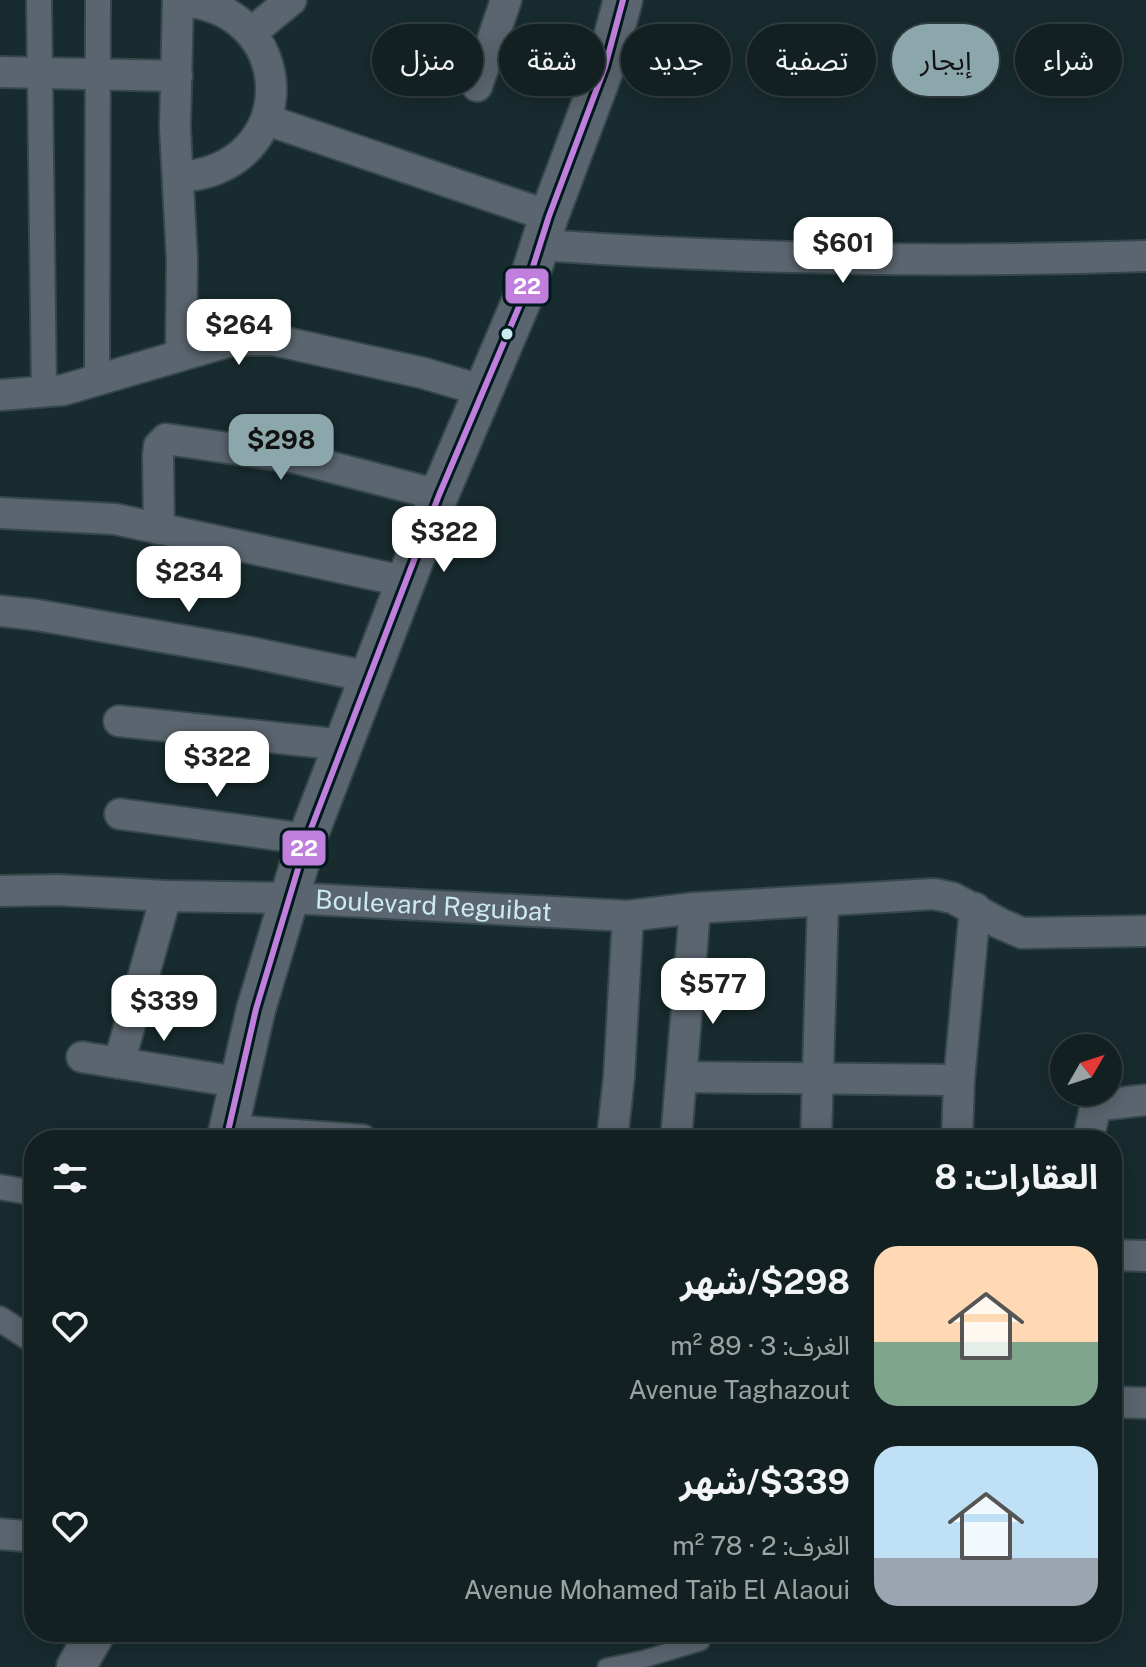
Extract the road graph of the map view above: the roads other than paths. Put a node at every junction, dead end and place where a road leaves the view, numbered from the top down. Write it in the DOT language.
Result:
graph roads {
  1 [pos="39,0"];
  2 [pos="98,0"];
  3 [pos="178,0"];
  4 [pos="291,0"];
  5 [pos="506,0"];
  6 [pos="623,0"];
  7 [pos="251,33"];
  8 [pos="483,68"];
  9 [pos="0,72"];
  10 [pos="38,75"];
  11 [pos="98,75"];
  12 [pos="177,76"];
  13 [pos="267,120"];
  14 [pos="179,177"];
  15 [pos="545,231"];
  16 [pos="1146,256"];
  17 [pos="181,354"];
  18 [pos="97,380"];
  19 [pos="484,391"];
  20 [pos="44,392"];
  21 [pos="0,395"];
  22 [pos="439,495"];
  23 [pos="0,513"];
  24 [pos="159,529"];
  25 [pos="408,582"];
  26 [pos="0,611"];
  27 [pos="370,677"];
  28 [pos="119,721"];
  29 [pos="344,745"];
  30 [pos="120,814"];
  31 [pos="307,839"];
  32 [pos="0,891"];
  33 [pos="166,896"];
  34 [pos="290,898"];
  35 [pos="823,901"];
  36 [pos="695,908"];
  37 [pos="975,908"];
  38 [pos="628,916"];
  39 [pos="1146,931"];
  40 [pos="82,1057"];
  41 [pos="119,1063"];
  42 [pos="682,1077"];
  43 [pos="817,1077"];
  44 [pos="959,1080"];
  45 [pos="237,1082"];
  46 [pos="1146,1100"];
  47 [pos="228,1130"];
  48 [pos="613,1130"];
  49 [pos="677,1130"];
  50 [pos="816,1130"];
  51 [pos="957,1130"];
  52 [pos="1090,1130"];
  53 [pos="0,1187"];
  54 [pos="24,1191"];
  55 [pos="1122,1255"];
  56 [pos="1146,1256"];
  57 [pos="0,1319"];
  58 [pos="24,1335"];
  59 [pos="1122,1402"];
  60 [pos="1146,1403"];
  61 [pos="0,1534"];
  62 [pos="24,1536"];
  63 [pos="90,1642"];
  64 [pos="701,1642"];
  65 [pos="76,1667"];
  66 [pos="606,1667"];
  1 -- 10 [label="street"];
  2 -- 11 [label="street"];
  3 -- 7 [label="street"];
  3 -- 12 [label="street"];
  4 -- 7 [label="street"];
  5 -- 8 [label="street"];
  6 -- 15 [label="street"];
  7 -- 13 [label="street"];
  9 -- 10 [label="street"];
  10 -- 11 [label="street"];
  10 -- 20 [label="street"];
  11 -- 12 [label="street"];
  11 -- 18 [label="street"];
  12 -- 14 [label="street"];
  13 -- 14 [label="street"];
  13 -- 15 [label="street"];
  14 -- 17 [label="street"];
  15 -- 16 [label="street"];
  15 -- 19 [label="street"];
  17 -- 18 [label="street"];
  17 -- 19 [label="street"];
  18 -- 20 [label="street"];
  19 -- 22 [label="street"];
  20 -- 21 [label="street"];
  22 -- 24 [label="street"];
  22 -- 25 [label="street"];
  23 -- 24 [label="street"];
  24 -- 25 [label="street"];
  25 -- 27 [label="street"];
  26 -- 27 [label="street"];
  27 -- 29 [label="street"];
  28 -- 29 [label="street"];
  29 -- 31 [label="street"];
  30 -- 31 [label="street"];
  31 -- 34 [label="street"];
  32 -- 33 [label="street, Boulevard Reguibat"];
  33 -- 34 [label="street, Boulevard Reguibat"];
  33 -- 41 [label="street"];
  34 -- 38 [label="street, Boulevard Reguibat"];
  34 -- 45 [label="street"];
  35 -- 36 [label="street, Boulevard Reguibat"];
  35 -- 37 [label="street, Boulevard Reguibat"];
  35 -- 43 [label="street"];
  36 -- 38 [label="street, Boulevard Reguibat"];
  36 -- 42 [label="street"];
  37 -- 39 [label="street, Boulevard Reguibat"];
  37 -- 44 [label="street"];
  38 -- 48 [label="street"];
  40 -- 41 [label="street"];
  41 -- 45 [label="street"];
  42 -- 43 [label="street"];
  42 -- 49 [label="street"];
  43 -- 44 [label="street"];
  43 -- 50 [label="street"];
  44 -- 51 [label="street"];
  45 -- 47 [label="street"];
  46 -- 52 [label="street"];
  53 -- 54 [label="street"];
  55 -- 56 [label="street"];
  57 -- 58 [label="street"];
  59 -- 60 [label="street"];
  61 -- 62 [label="street"];
  63 -- 65 [label="street"];
  64 -- 66 [label="lane"];
}
